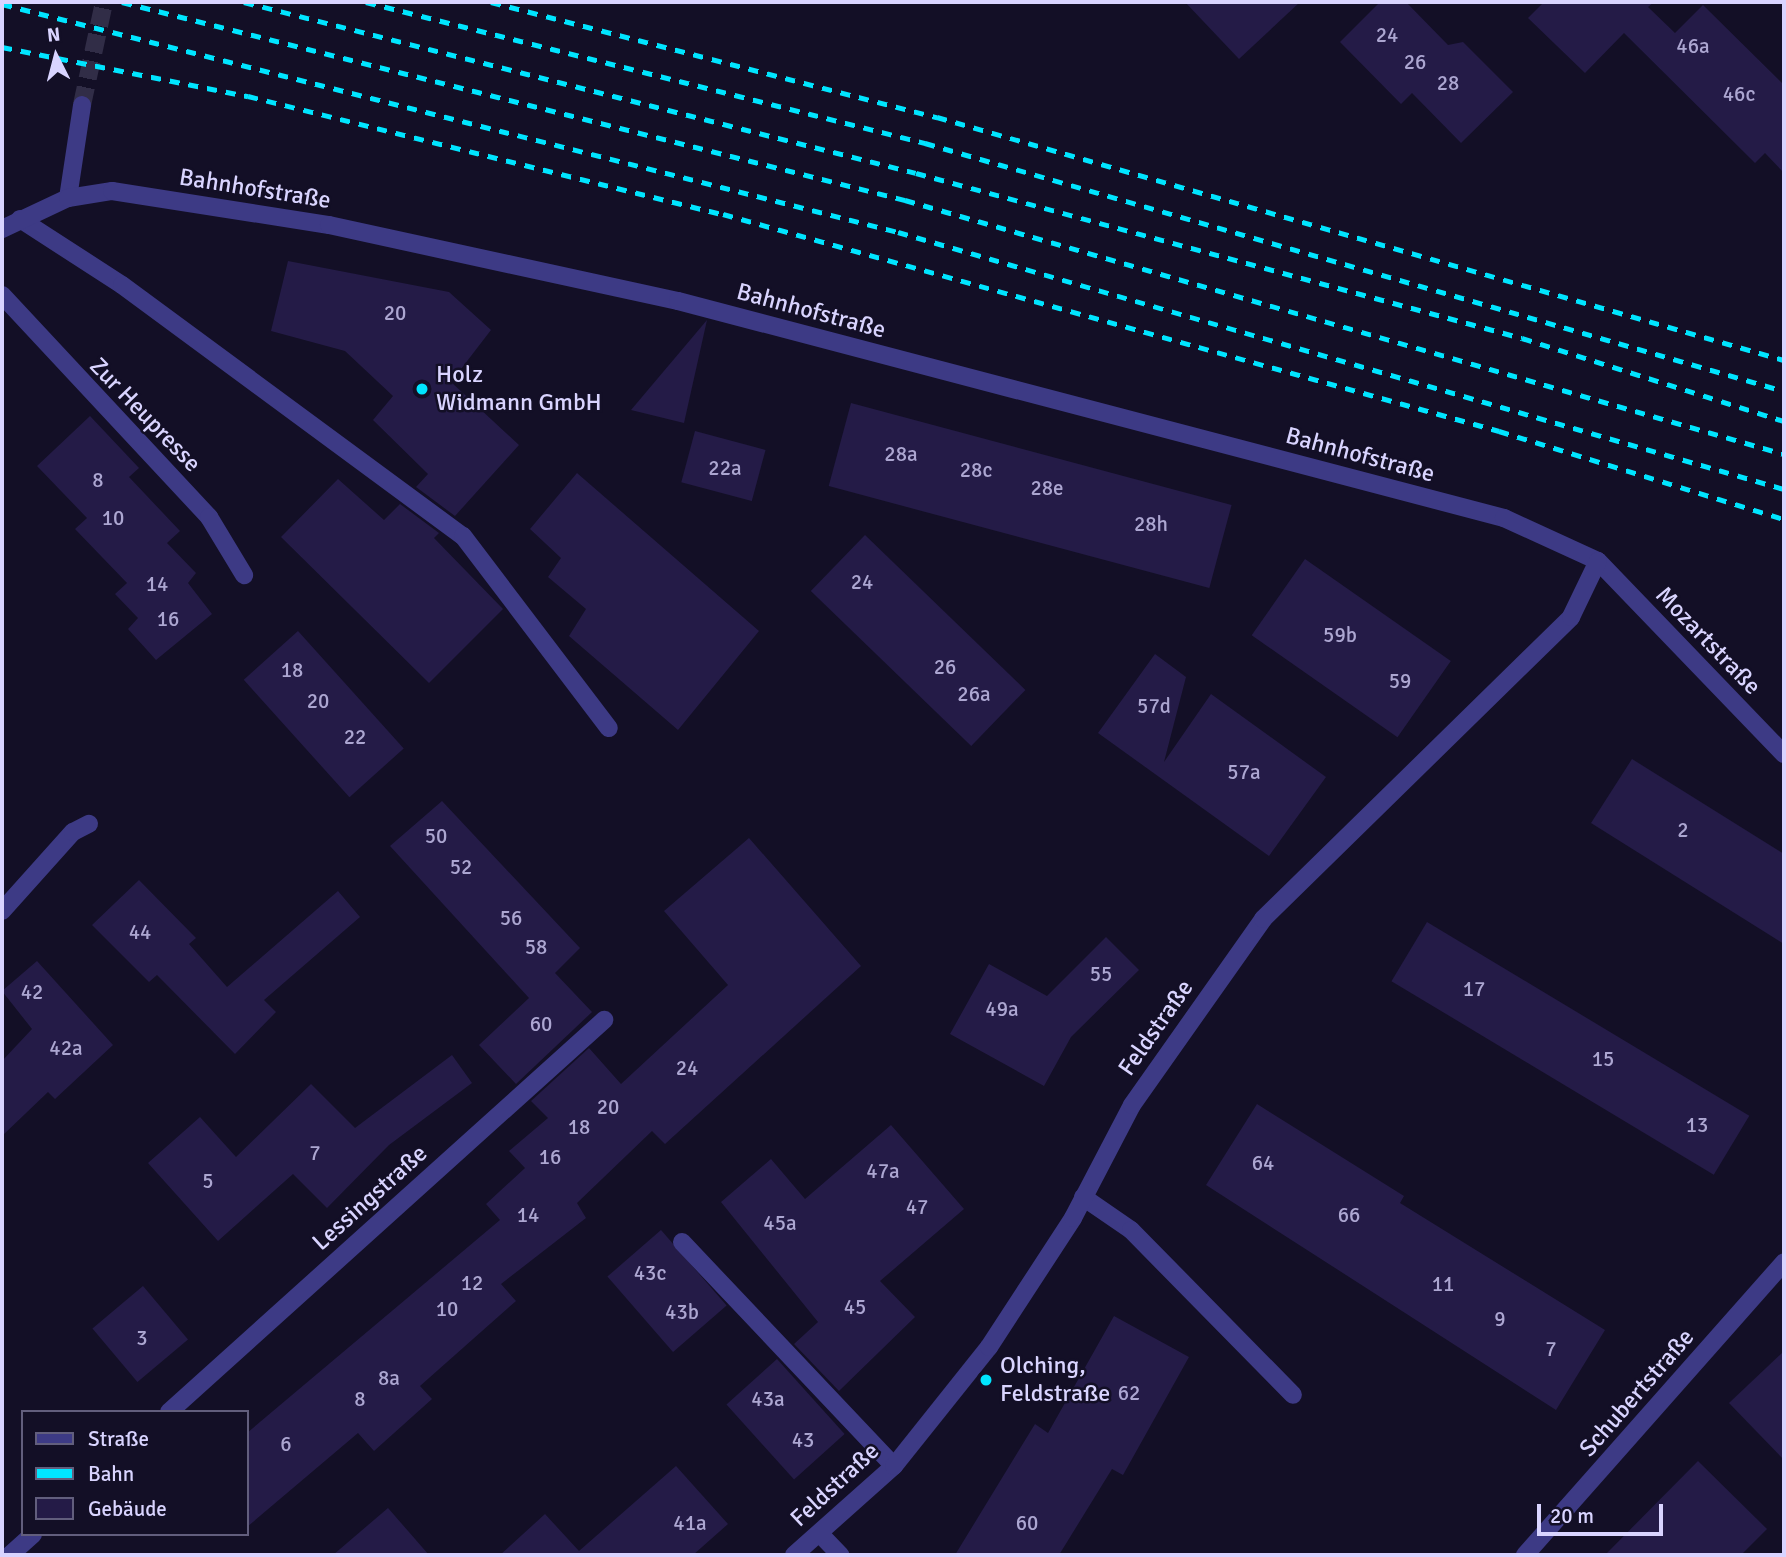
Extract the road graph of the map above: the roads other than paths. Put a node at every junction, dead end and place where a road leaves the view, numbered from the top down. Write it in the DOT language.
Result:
graph roads {
  1 [pos="82,105"];
  2 [pos="68,198"];
  3 [pos="20,219"];
  4 [pos="2,229"];
  5 [pos="2,295"];
  6 [pos="1598,561"];
  7 [pos="244,575"];
  8 [pos="609,728"];
  9 [pos="1784,754"];
  10 [pos="89,824"];
  11 [pos="2,911"];
  12 [pos="604,1020"];
  13 [pos="1083,1197"];
  14 [pos="682,1242"];
  15 [pos="1784,1262"];
  16 [pos="1293,1395"];
  17 [pos="171,1410"];
  18 [pos="894,1466"];
  19 [pos="821,1535"];
  20 [pos="31,1536"];
  21 [pos="10,1555"];
  22 [pos="794,1555"];
  23 [pos="840,1555"];
  24 [pos="1525,1555"];
  1 -- 2 [label="street"];
  2 -- 3 [label="street, Bahnhofstraße"];
  2 -- 6 [label="street, Bahnhofstraße"];
  3 -- 4 [label="street, Bahnhofstraße"];
  3 -- 8 [label="street"];
  5 -- 7 [label="street, Zur Heupresse"];
  6 -- 9 [label="street, Mozartstraße"];
  6 -- 13 [label="street, Feldstraße"];
  10 -- 11 [label="street"];
  12 -- 17 [label="street, Lessingstraße"];
  13 -- 16 [label="street"];
  13 -- 18 [label="street, Feldstraße"];
  14 -- 18 [label="street"];
  15 -- 24 [label="street, Schubertstraße"];
  18 -- 19 [label="street, Feldstraße"];
  19 -- 22 [label="street, Feldstraße"];
  19 -- 23 [label="street"];
  20 -- 21 [label="street"];
}
